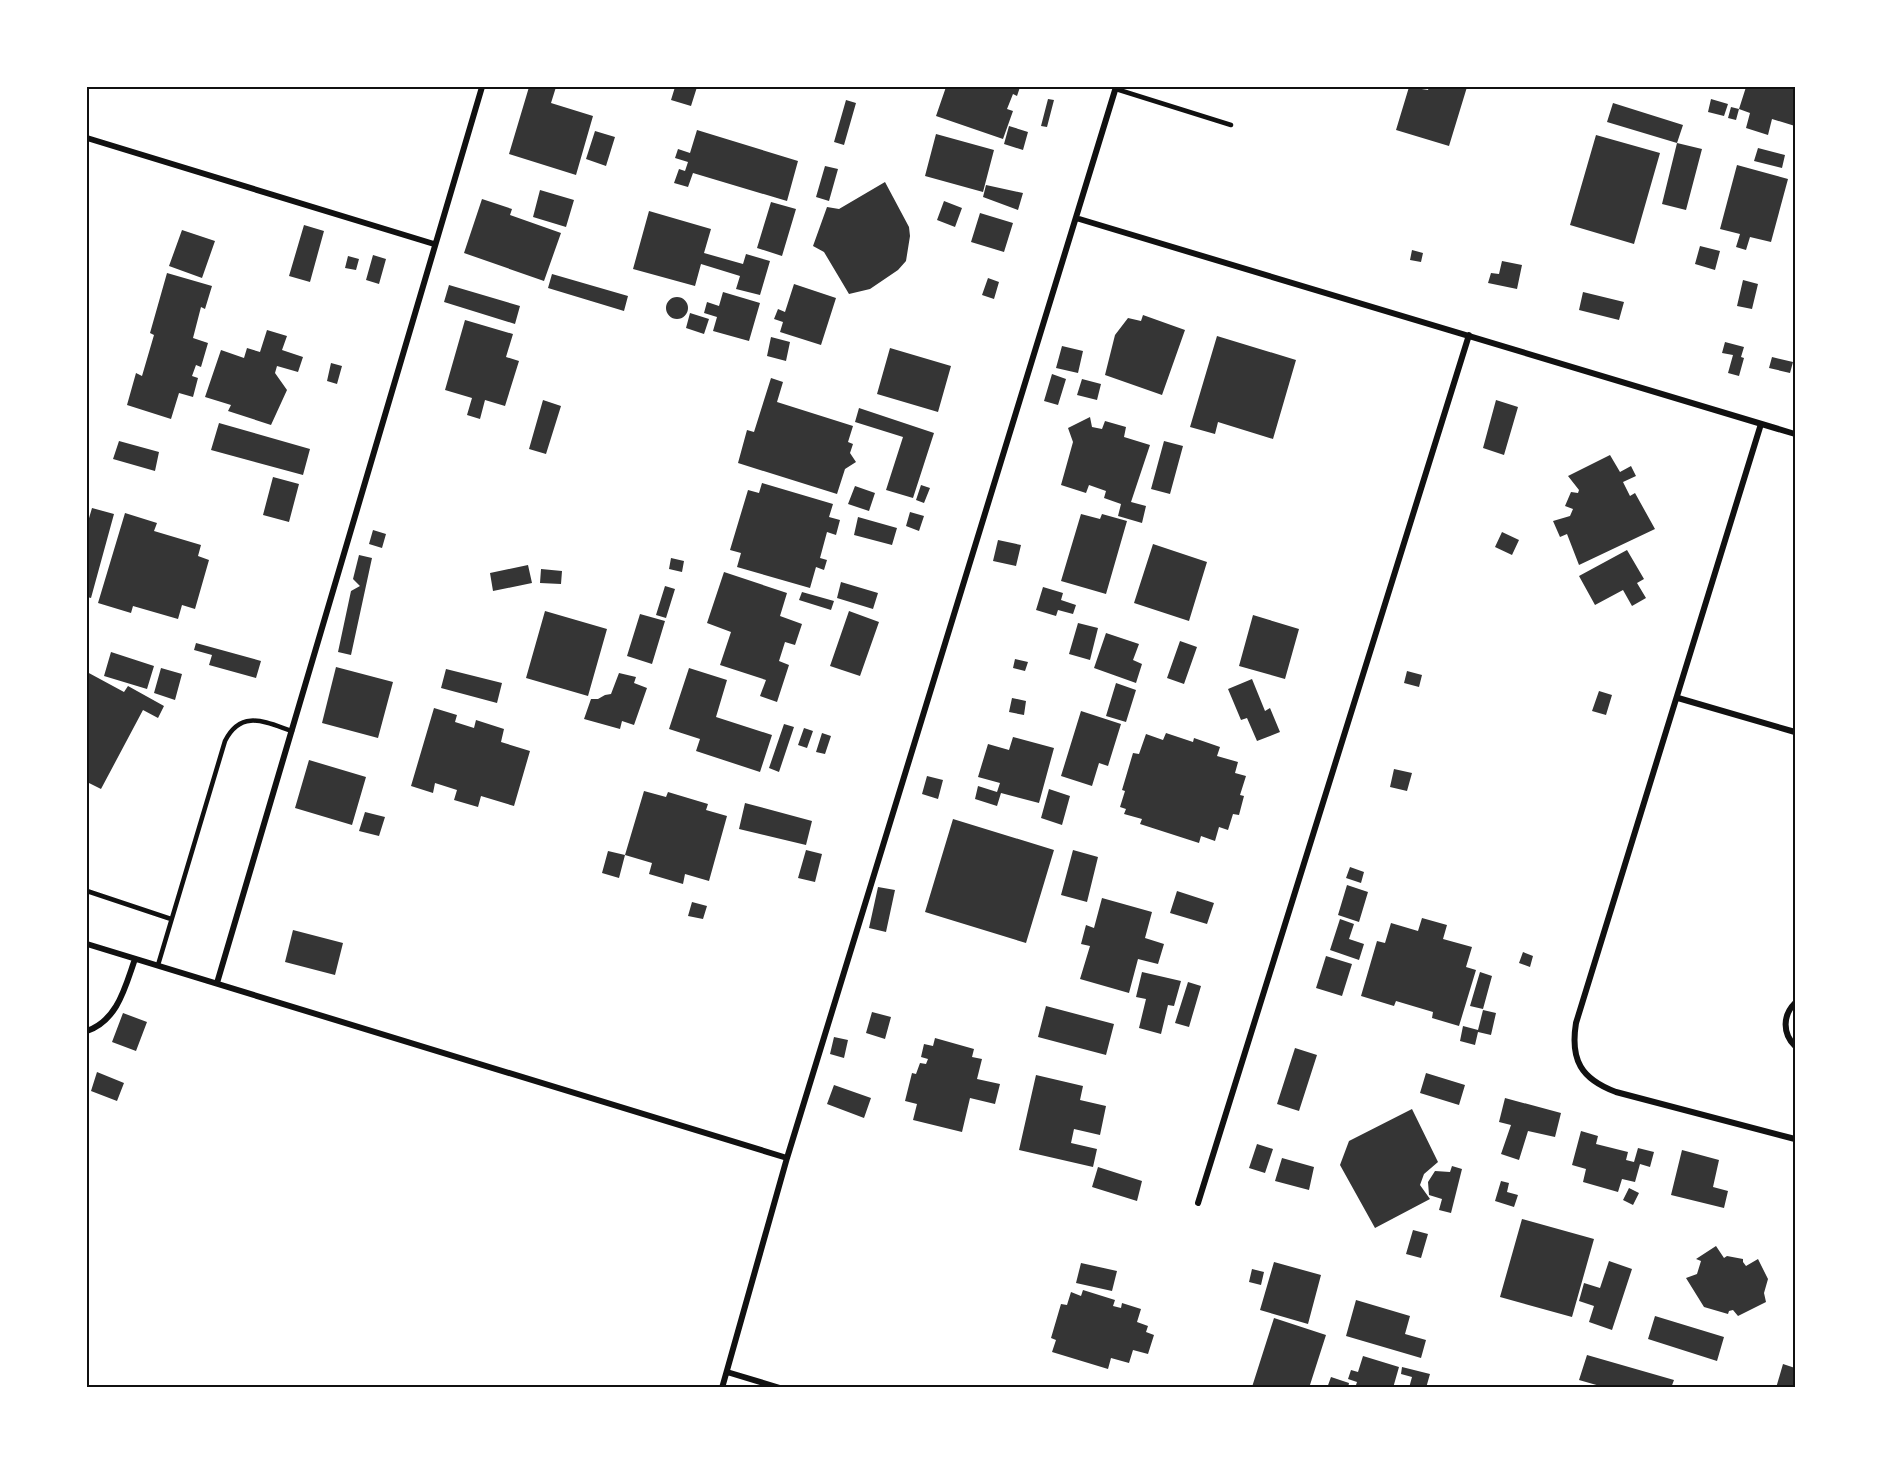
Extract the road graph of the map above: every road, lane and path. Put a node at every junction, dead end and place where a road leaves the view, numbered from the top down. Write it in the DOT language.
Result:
graph roads {
  1 [pos="482,87"];
  2 [pos="1116,88"];
  3 [pos="1231,125"];
  4 [pos="87,138"];
  5 [pos="1076,218"];
  6 [pos="434,244"];
  7 [pos="1469,335"];
  8 [pos="1761,424"];
  9 [pos="1795,434"];
  10 [pos="1678,698"];
  11 [pos="292,731"];
  12 [pos="1795,732"];
  13 [pos="87,891"];
  14 [pos="171,919"];
  15 [pos="87,944"];
  16 [pos="135,959"];
  17 [pos="158,965"];
  18 [pos="217,983"];
  19 [pos="1795,1003"];
  20 [pos="87,1031"];
  21 [pos="1795,1046"];
  22 [pos="1795,1139"];
  23 [pos="787,1158"];
  24 [pos="1198,1203"];
  25 [pos="727,1372"];
  26 [pos="722,1388"];
  27 [pos="780,1388"];
  1 -- 6 [label="street"];
  2 -- 3 [label="lane"];
  2 -- 5 [label="street"];
  4 -- 6 [label="street"];
  5 -- 7 [label="street"];
  5 -- 23 [label="street"];
  6 -- 11 [label="street"];
  7 -- 8 [label="street"];
  7 -- 24 [label="street"];
  8 -- 9 [label="street"];
  8 -- 10 [label="street"];
  10 -- 12 [label="street"];
  10 -- 22 [label="street"];
  11 -- 14 [label="lane"];
  11 -- 18 [label="street"];
  13 -- 14 [label="lane"];
  14 -- 17 [label="lane"];
  15 -- 16 [label="street"];
  16 -- 17 [label="street"];
  16 -- 20 [label="street"];
  17 -- 18 [label="street"];
  18 -- 23 [label="street"];
  19 -- 21 [label="street"];
  23 -- 25 [label="street"];
  25 -- 26 [label="street"];
  25 -- 27 [label="street"];
}
